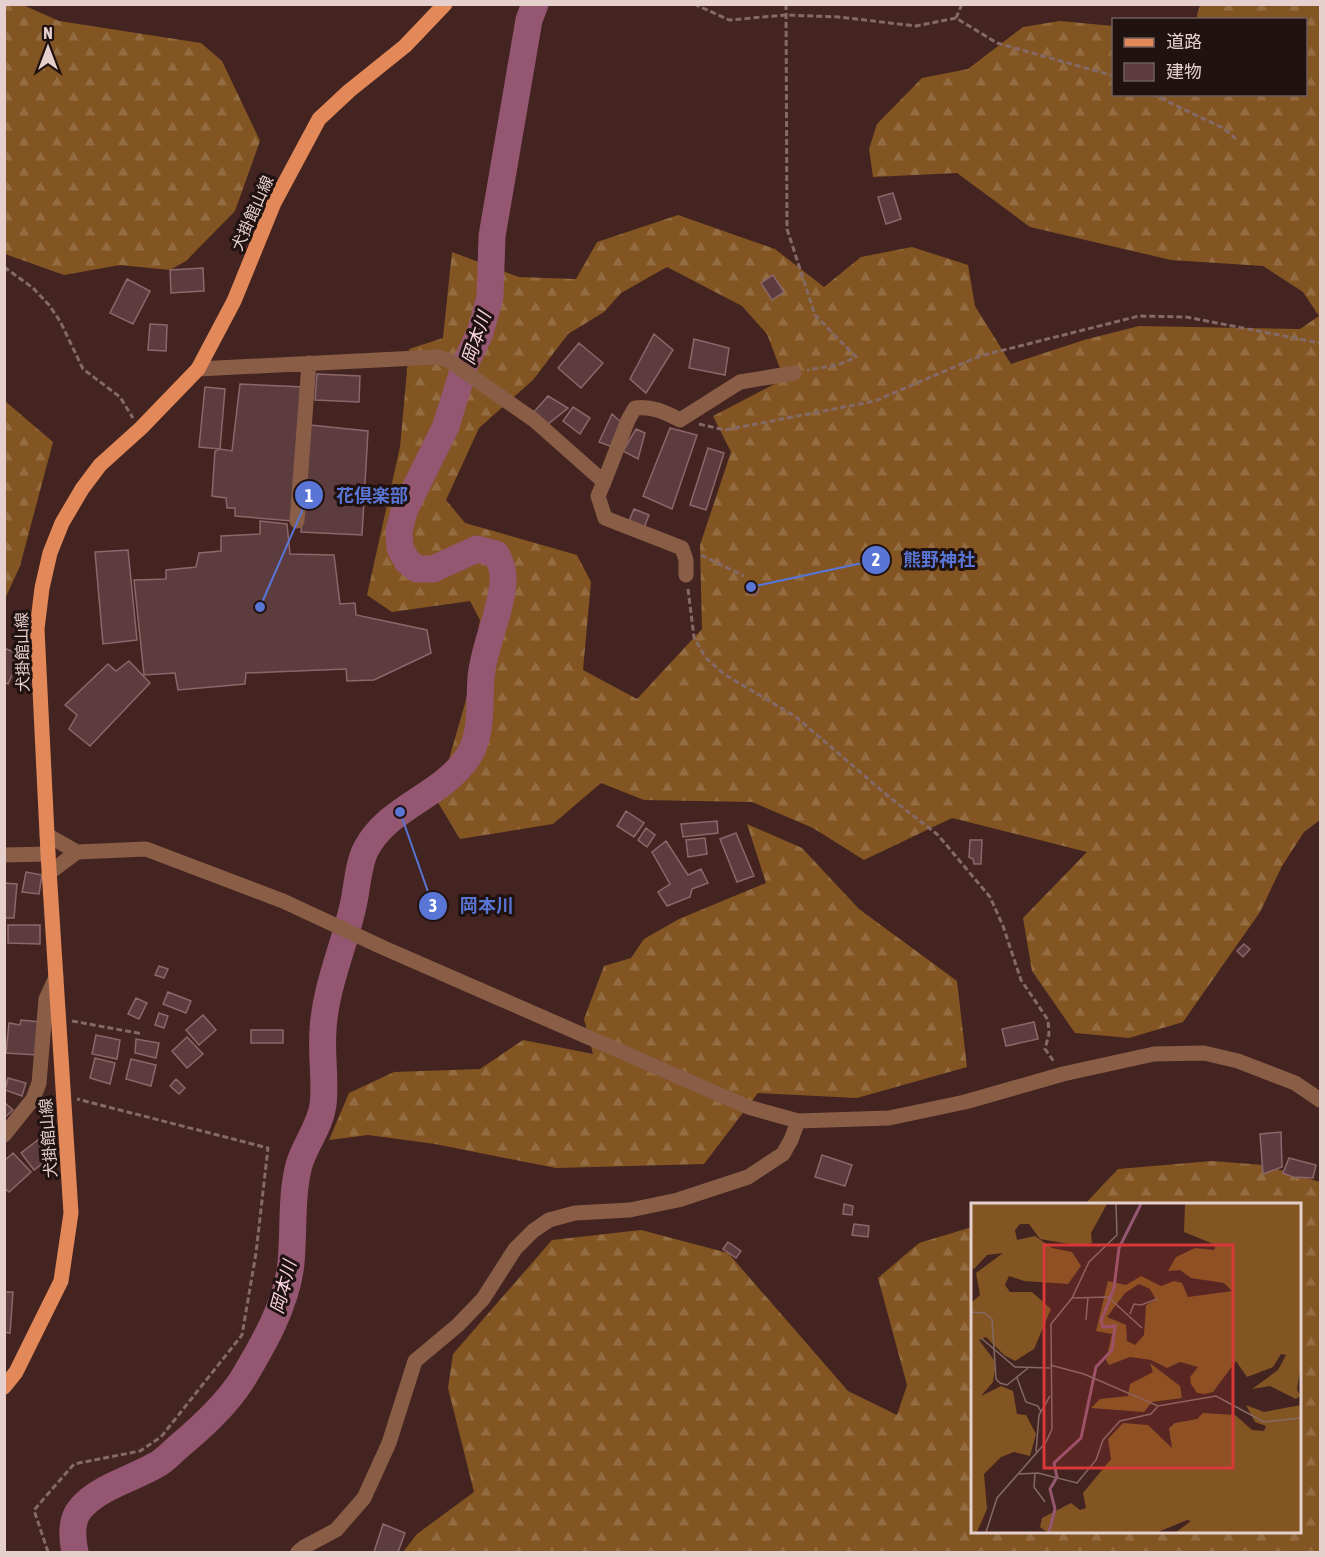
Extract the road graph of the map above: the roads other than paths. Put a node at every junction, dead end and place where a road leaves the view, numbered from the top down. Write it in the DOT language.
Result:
graph roads {
  1 [pos="445,4"];
  2 [pos="309,363"];
  3 [pos="198,369"];
  4 [pos="794,373"];
  5 [pos="604,482"];
  6 [pos="297,521"];
  7 [pos="686,575"];
  8 [pos="47,835"];
  9 [pos="77,852"];
  10 [pos="48,854"];
  11 [pos="4,855"];
  12 [pos="49,873"];
  13 [pos="56,977"];
  14 [pos="1320,1100"];
  15 [pos="798,1121"];
  16 [pos="4,1135"];
  17 [pos="4,1387"];
  18 [pos="298,1552"];
  1 -- 3 [label="main road, 犬掛館山線"];
  2 -- 3 [label="street"];
  2 -- 5 [label="street"];
  2 -- 6 [label="street"];
  3 -- 8 [label="main road, 犬掛館山線"];
  4 -- 5 [label="street"];
  5 -- 7 [label="street"];
  8 -- 9 [label="street"];
  8 -- 10 [label="main road, 犬掛館山線"];
  9 -- 12 [label="street"];
  9 -- 15 [label="street"];
  10 -- 11 [label="street"];
  10 -- 12 [label="main road, 犬掛館山線"];
  12 -- 13 [label="main road, 犬掛館山線"];
  13 -- 16 [label="street"];
  13 -- 17 [label="main road, 犬掛館山線"];
  14 -- 15 [label="street"];
  15 -- 18 [label="street"];
}
